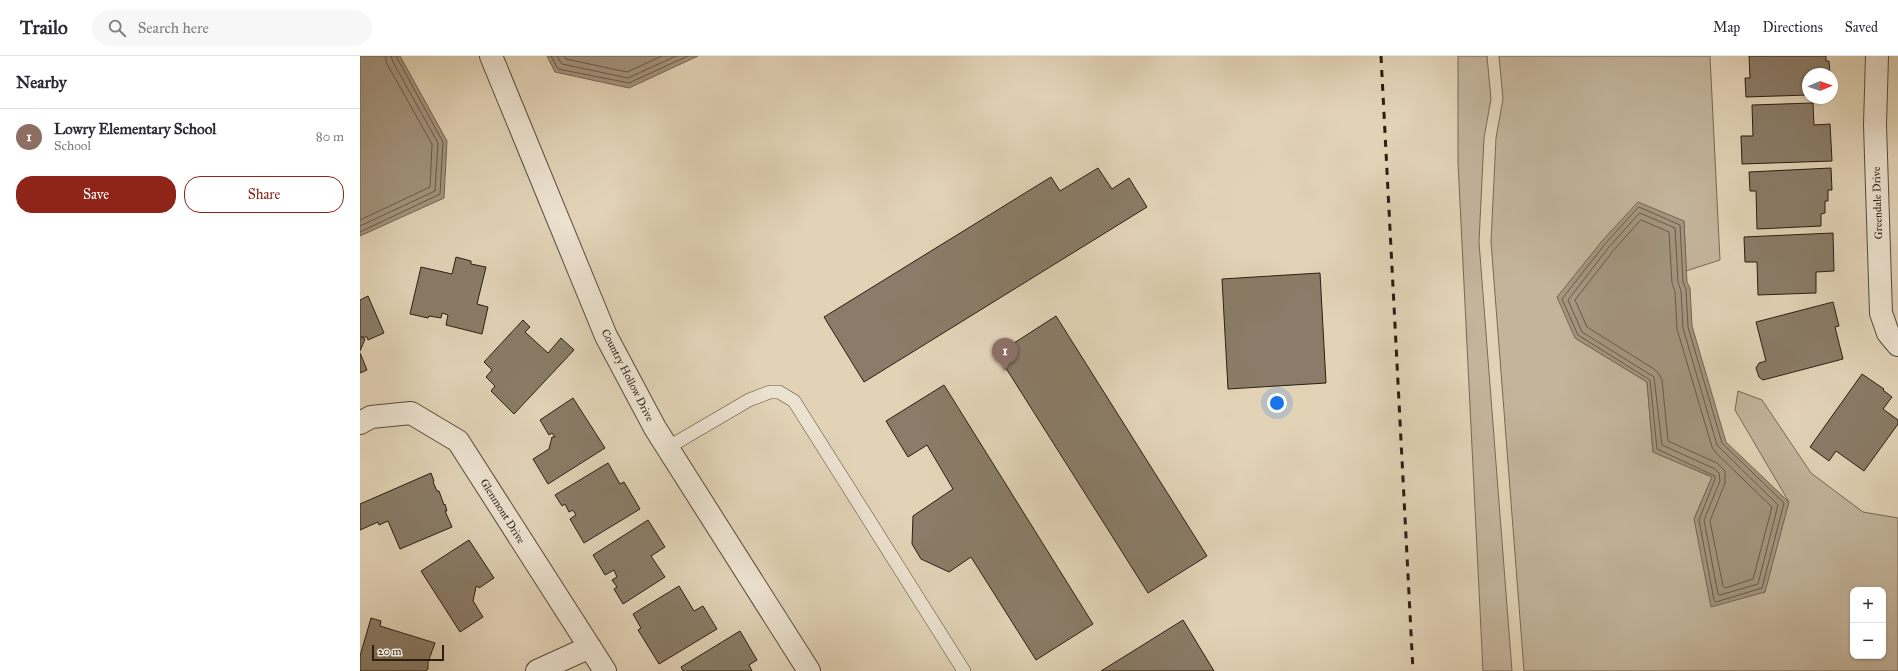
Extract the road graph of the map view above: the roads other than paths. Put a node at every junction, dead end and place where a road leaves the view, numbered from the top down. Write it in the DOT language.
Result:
graph roads {
  1 [pos="491,56"];
  2 [pos="1877,56"];
  3 [pos="1898,345"];
  4 [pos="360,423"];
  5 [pos="667,448"];
  6 [pos="590,647"];
  7 [pos="537,671"];
  8 [pos="605,671"];
  9 [pos="809,671"];
  10 [pos="964,671"];
  1 -- 5 [label="street, Country Hollow Drive"];
  2 -- 3 [label="street, Greendale Drive"];
  4 -- 6 [label="street, Glenmont Drive"];
  5 -- 9 [label="street, Country Hollow Drive"];
  5 -- 10 [label="lane"];
  6 -- 7 [label="street"];
  6 -- 8 [label="street, Glenmont Drive"];
}
